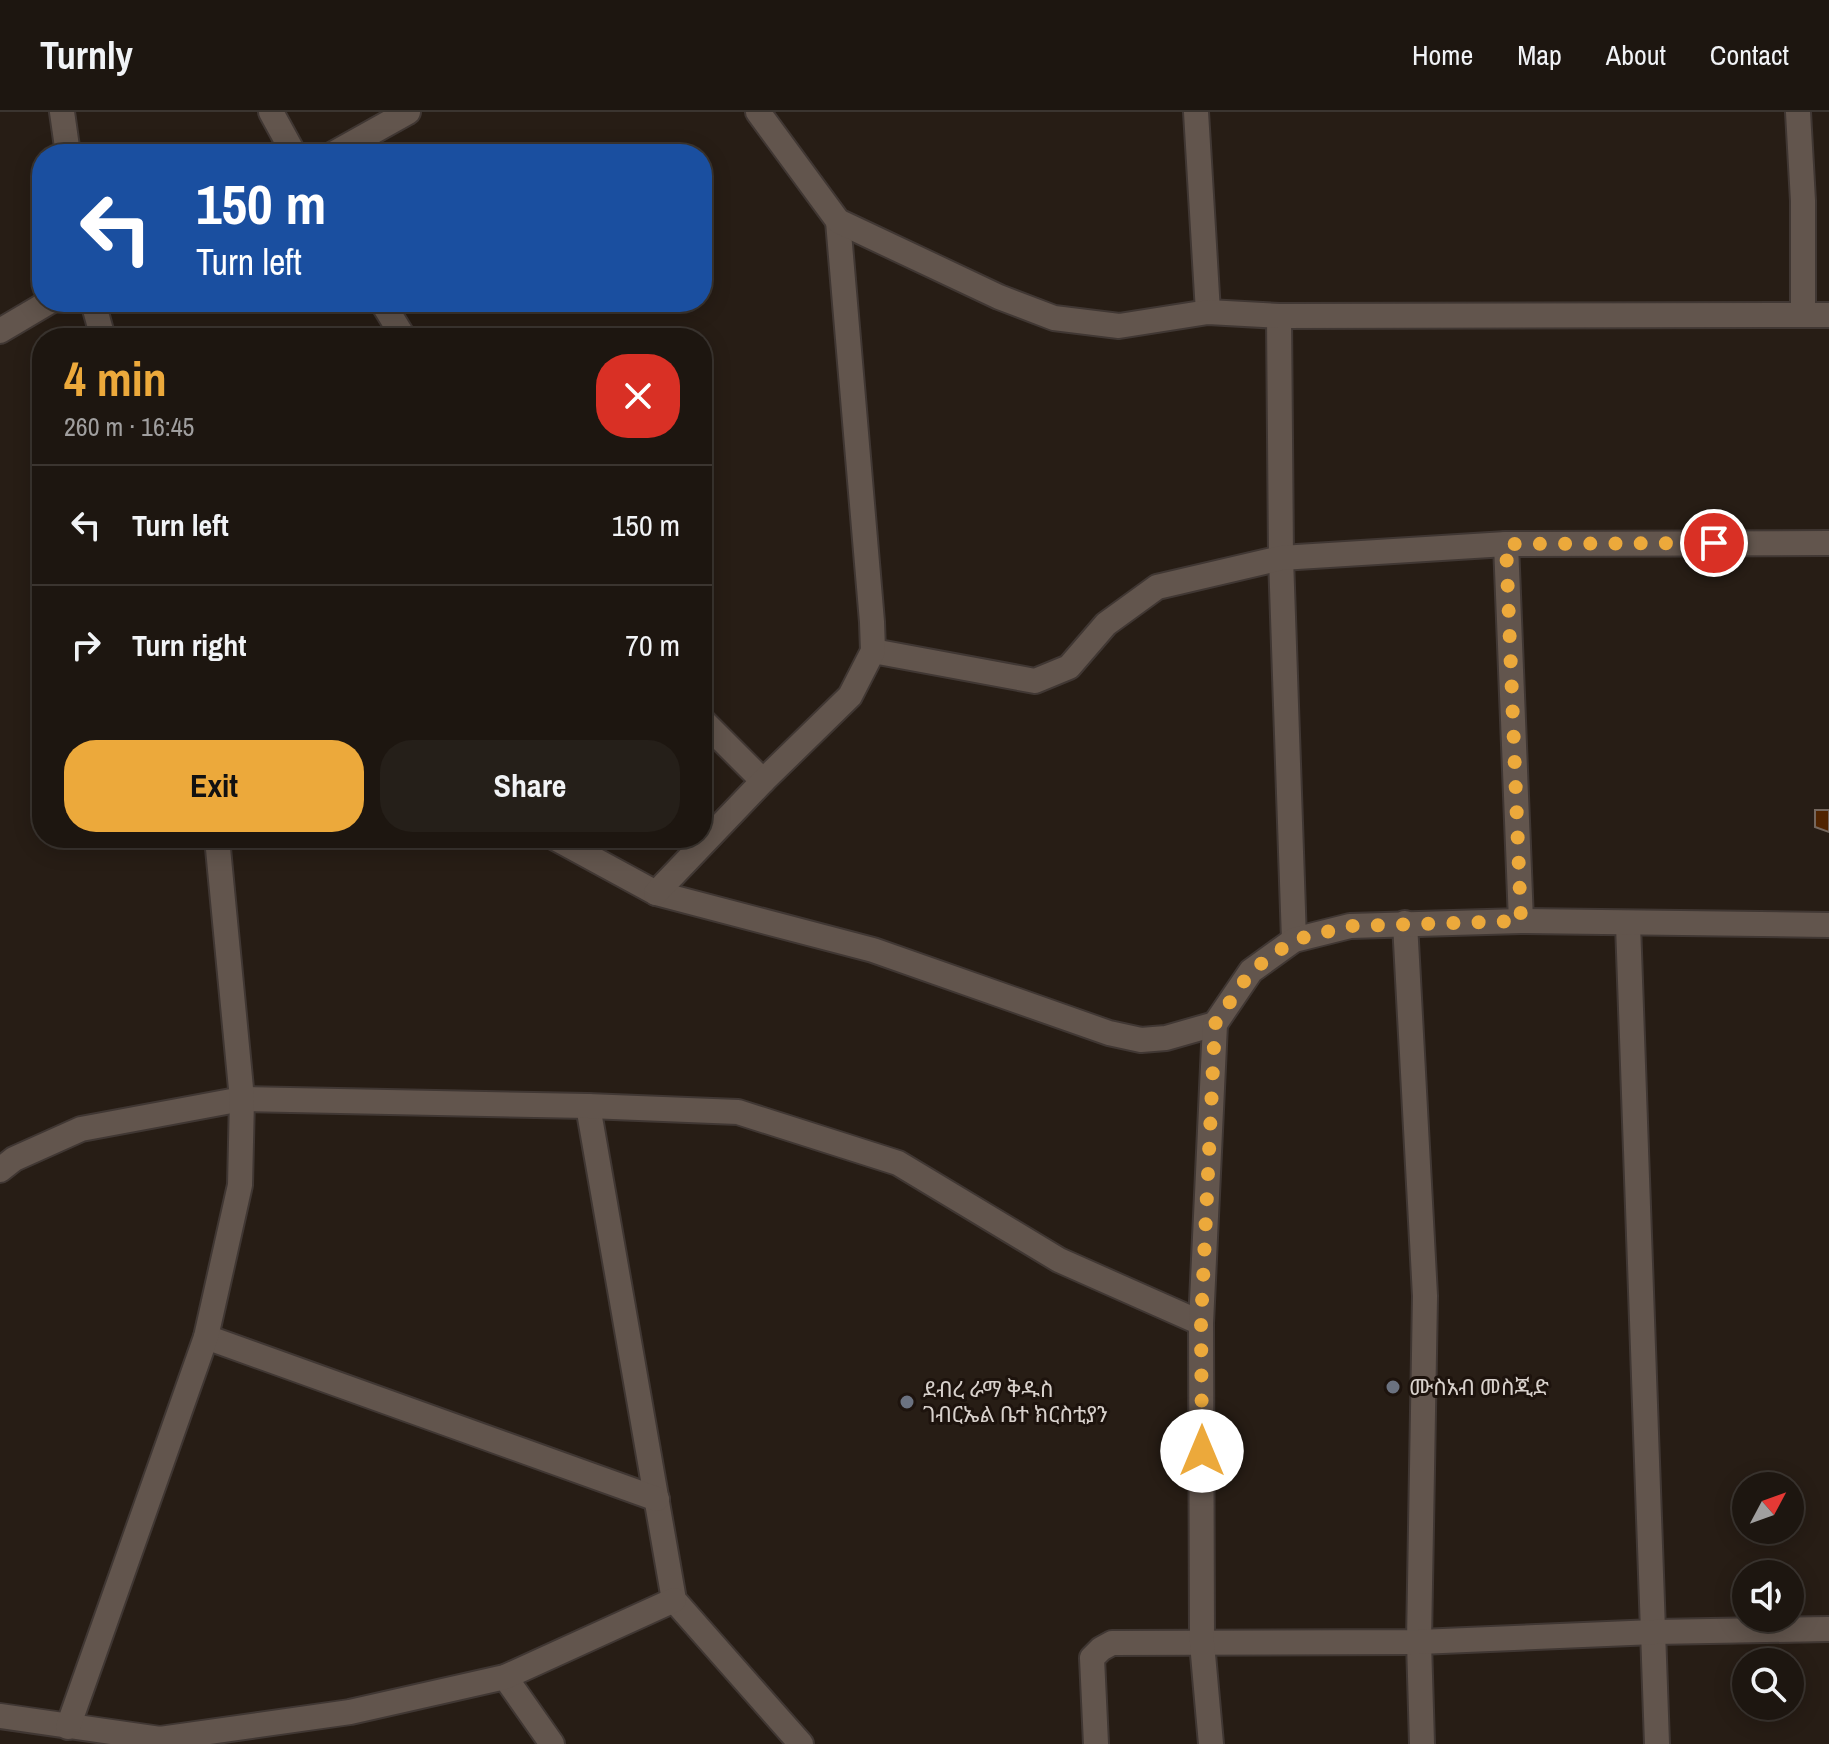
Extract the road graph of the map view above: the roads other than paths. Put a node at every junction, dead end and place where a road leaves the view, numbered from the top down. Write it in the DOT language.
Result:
graph roads {
  1 [pos="62,112"];
  2 [pos="271,112"];
  3 [pos="408,112"];
  4 [pos="758,112"];
  5 [pos="1196,112"];
  6 [pos="1798,112"];
  7 [pos="67,144"];
  8 [pos="289,144"];
  9 [pos="351,144"];
  10 [pos="838,221"];
  11 [pos="32,312"];
  12 [pos="1208,312"];
  13 [pos="1803,315"];
  14 [pos="1829,315"];
  15 [pos="1279,316"];
  16 [pos="0,331"];
  17 [pos="1829,543"];
  18 [pos="1506,544"];
  19 [pos="1281,558"];
  20 [pos="873,651"];
  21 [pos="712,730"];
  22 [pos="763,781"];
  23 [pos="712,834"];
  24 [pos="218,848"];
  25 [pos="573,848"];
  26 [pos="699,848"];
  27 [pos="656,893"];
  28 [pos="1521,921"];
  29 [pos="1405,923"];
  30 [pos="1628,924"];
  31 [pos="1829,925"];
  32 [pos="1294,940"];
  33 [pos="1215,1024"];
  34 [pos="242,1099"];
  35 [pos="588,1106"];
  36 [pos="0,1170"];
  37 [pos="1201,1323"];
  38 [pos="206,1337"];
  39 [pos="657,1499"];
  40 [pos="674,1600"];
  41 [pos="1829,1629"];
  42 [pos="1654,1632"];
  43 [pos="1419,1642"];
  44 [pos="1202,1643"];
  45 [pos="505,1677"];
  46 [pos="0,1716"];
  47 [pos="68,1727"];
  48 [pos="161,1742"];
  49 [pos="552,1744"];
  50 [pos="801,1744"];
  51 [pos="1096,1744"];
  52 [pos="1211,1744"];
  53 [pos="1422,1744"];
  54 [pos="1657,1744"];
  1 -- 7 [label="street"];
  2 -- 8 [label="street"];
  3 -- 9 [label="street"];
  4 -- 10 [label="street"];
  5 -- 12 [label="street"];
  6 -- 13 [label="street"];
  10 -- 12 [label="street"];
  10 -- 20 [label="street"];
  11 -- 16 [label="street"];
  12 -- 15 [label="street"];
  13 -- 14 [label="street"];
  13 -- 15 [label="street"];
  15 -- 19 [label="street"];
  17 -- 18 [label="street"];
  18 -- 19 [label="street"];
  18 -- 28 [label="street"];
  19 -- 20 [label="street"];
  19 -- 32 [label="street"];
  20 -- 22 [label="street"];
  21 -- 22 [label="street"];
  22 -- 23 [label="street"];
  24 -- 34 [label="street"];
  25 -- 27 [label="street"];
  26 -- 27 [label="street"];
  27 -- 33 [label="street"];
  28 -- 29 [label="street"];
  28 -- 30 [label="street"];
  29 -- 32 [label="street"];
  29 -- 43 [label="street"];
  30 -- 31 [label="street"];
  30 -- 42 [label="street"];
  32 -- 33 [label="street"];
  33 -- 37 [label="street"];
  34 -- 35 [label="street"];
  34 -- 36 [label="street"];
  34 -- 38 [label="street"];
  35 -- 37 [label="street"];
  35 -- 39 [label="street"];
  37 -- 44 [label="street"];
  38 -- 39 [label="street"];
  38 -- 47 [label="street"];
  39 -- 40 [label="street"];
  40 -- 45 [label="street"];
  40 -- 50 [label="street"];
  41 -- 42 [label="street"];
  42 -- 43 [label="street"];
  42 -- 54 [label="street"];
  43 -- 44 [label="street"];
  43 -- 53 [label="street"];
  44 -- 51 [label="street"];
  44 -- 52 [label="street"];
  45 -- 48 [label="street"];
  45 -- 49 [label="street"];
  46 -- 47 [label="street"];
  47 -- 48 [label="street"];
}
